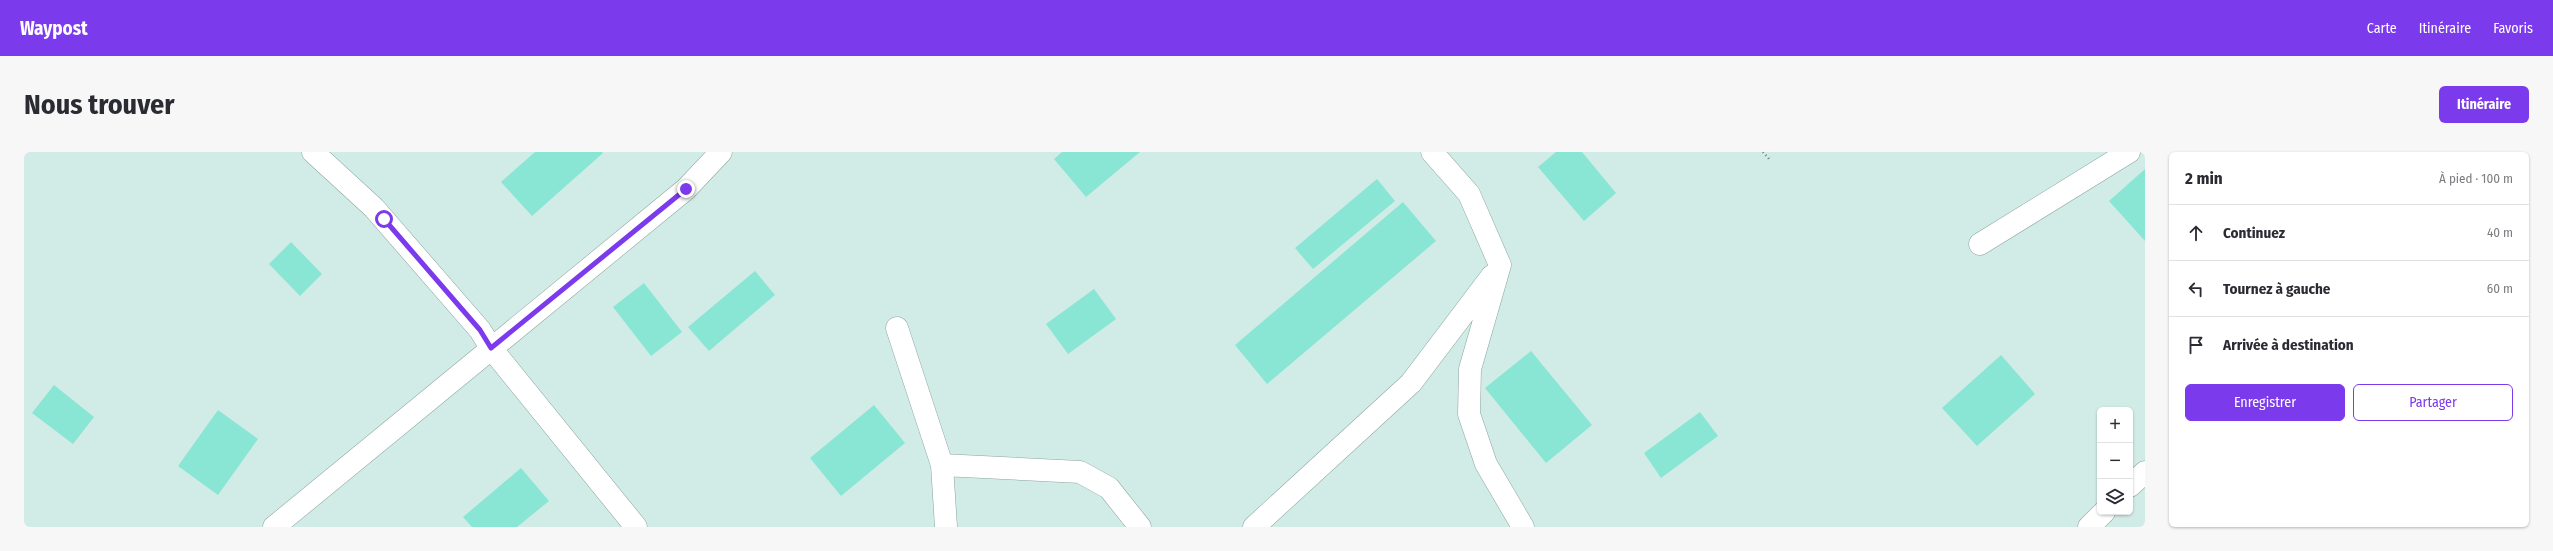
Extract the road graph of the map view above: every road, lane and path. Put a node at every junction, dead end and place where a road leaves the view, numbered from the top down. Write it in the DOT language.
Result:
graph roads {
  1 [pos="313,152"];
  2 [pos="721,152"];
  3 [pos="1432,152"];
  4 [pos="1763,152"];
  5 [pos="2129,152"];
  6 [pos="1770,160"];
  7 [pos="1980,244"];
  8 [pos="1500,265"];
  9 [pos="897,328"];
  10 [pos="491,348"];
  11 [pos="942,465"];
  12 [pos="2145,472"];
  13 [pos="2133,483"];
  14 [pos="2101,515"];
  15 [pos="274,527"];
  16 [pos="636,527"];
  17 [pos="946,527"];
  18 [pos="1140,527"];
  19 [pos="1254,527"];
  20 [pos="1523,527"];
  21 [pos="2089,527"];
  1 -- 10 [label="street"];
  2 -- 10 [label="street"];
  3 -- 8 [label="street"];
  4 -- 6 [label="path"];
  5 -- 7 [label="street"];
  8 -- 19 [label="street"];
  8 -- 20 [label="street"];
  9 -- 11 [label="street"];
  10 -- 15 [label="street"];
  10 -- 16 [label="street"];
  11 -- 17 [label="street"];
  11 -- 18 [label="street"];
  12 -- 13 [label="street"];
  14 -- 21 [label="street"];
}
